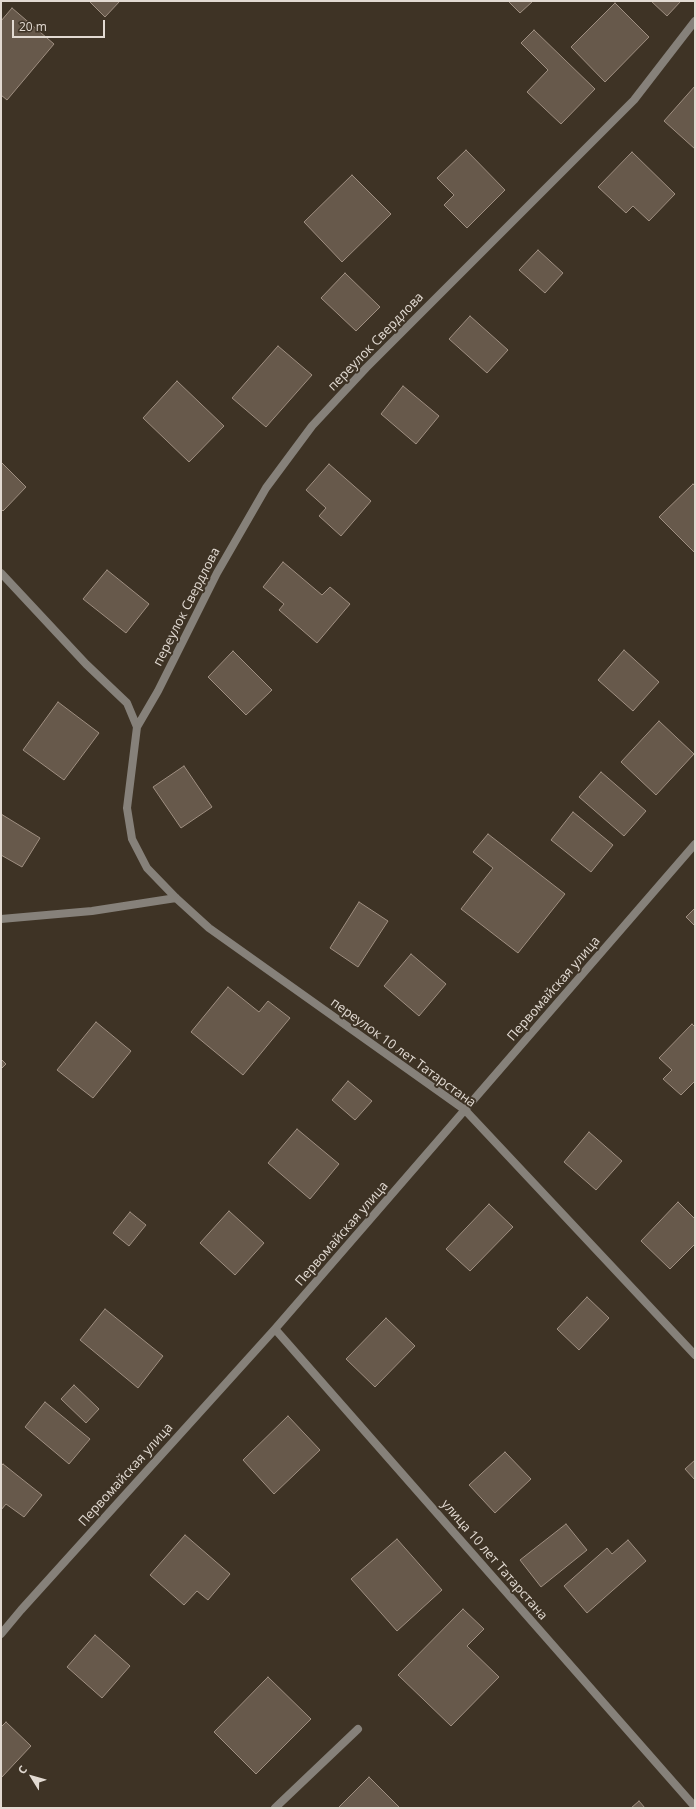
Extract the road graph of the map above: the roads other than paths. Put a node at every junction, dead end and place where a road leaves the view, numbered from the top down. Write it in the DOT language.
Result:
graph roads {
  1 [pos="695,21"];
  2 [pos="1,573"];
  3 [pos="137,727"];
  4 [pos="695,844"];
  5 [pos="176,898"];
  6 [pos="1,920"];
  7 [pos="465,1110"];
  8 [pos="275,1329"];
  9 [pos="695,1355"];
  10 [pos="1,1634"];
  11 [pos="358,1730"];
  12 [pos="695,1807"];
  13 [pos="275,1808"];
  1 -- 3 [label="street, переулок Свердлова"];
  2 -- 3 [label="street, переулок 10 лет Татарстана"];
  3 -- 5 [label="street, переулок 10 лет Татарстана"];
  4 -- 7 [label="street, Первомайская улица"];
  5 -- 6 [label="street"];
  5 -- 7 [label="street, переулок 10 лет Татарстана"];
  7 -- 8 [label="street, Первомайская улица"];
  7 -- 9 [label="street, переулок 10 лет Татарстана"];
  8 -- 10 [label="street, Первомайская улица"];
  8 -- 12 [label="street, улица 10 лет Татарстана"];
  11 -- 13 [label="street"];
}
